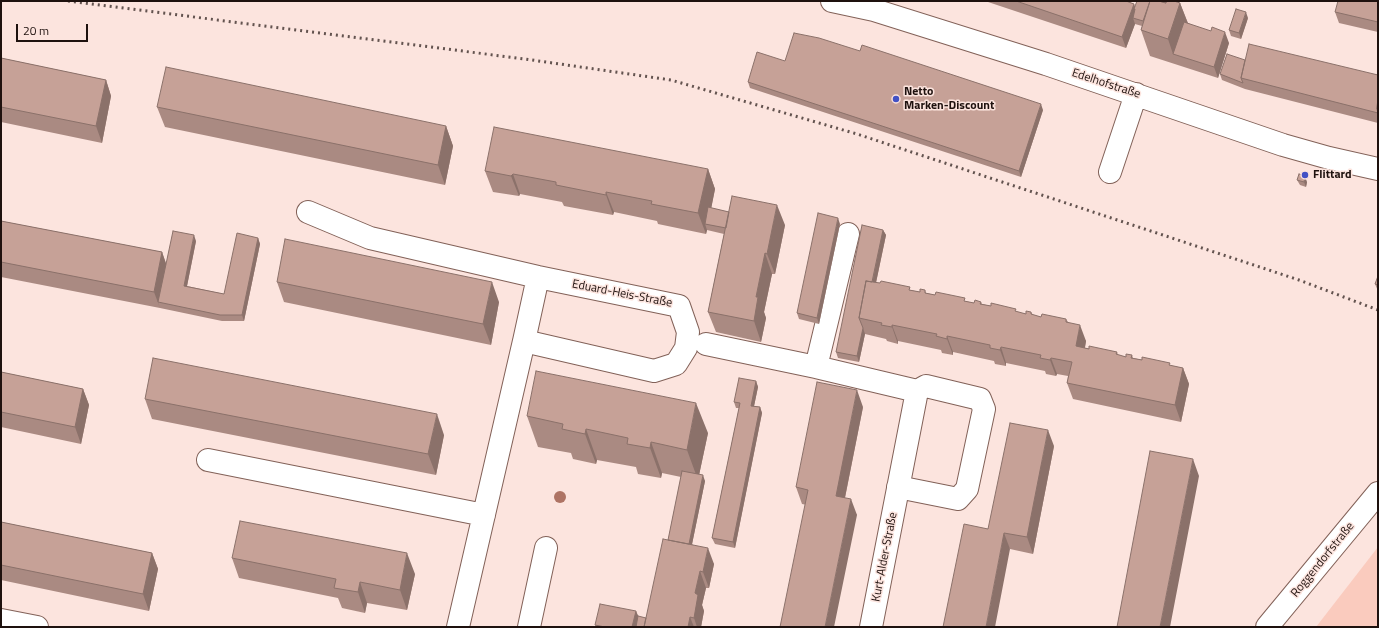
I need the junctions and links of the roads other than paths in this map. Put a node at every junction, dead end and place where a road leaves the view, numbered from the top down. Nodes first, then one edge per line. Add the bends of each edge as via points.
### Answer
1 (832, 1) edge
2 (1136, 94) junction
3 (1378, 169) edge
4 (1110, 172) dead end
5 (308, 212) dead end
6 (848, 234) dead end
7 (538, 278) junction
8 (524, 341) junction
9 (706, 344) dead end
10 (816, 367) junction
11 (917, 391) junction
12 (208, 460) dead end
13 (898, 487) junction
14 (1378, 492) edge
15 (484, 515) junction
16 (546, 548) dead end
17 (1, 620) edge
18 (37, 627) edge
19 (458, 627) edge
20 (529, 627) edge
21 (871, 627) edge
22 (1267, 627) edge

1 - 2 street, Edelhofstraße via 874,10
2 - 3 street, Edelhofstraße via 1283,145
2 - 4 street
5 - 7 street, Eduard-Heis-Straße via 370,238
6 - 10 street
7 - 8 street
7 - 8 street, Eduard-Heis-Straße via 679,306 688,332 686,348 676,364 654,371
8 - 15 street
9 - 10 street
10 - 11 street
11 - 13 street, Kurt-Alder-Straße
11 - 13 street via 926,386 980,399 984,408 967,489 958,499
12 - 15 street
13 - 21 street, Kurt-Alder-Straße
14 - 22 street, Roggendorfstraße
15 - 19 street
16 - 20 street
17 - 18 street

